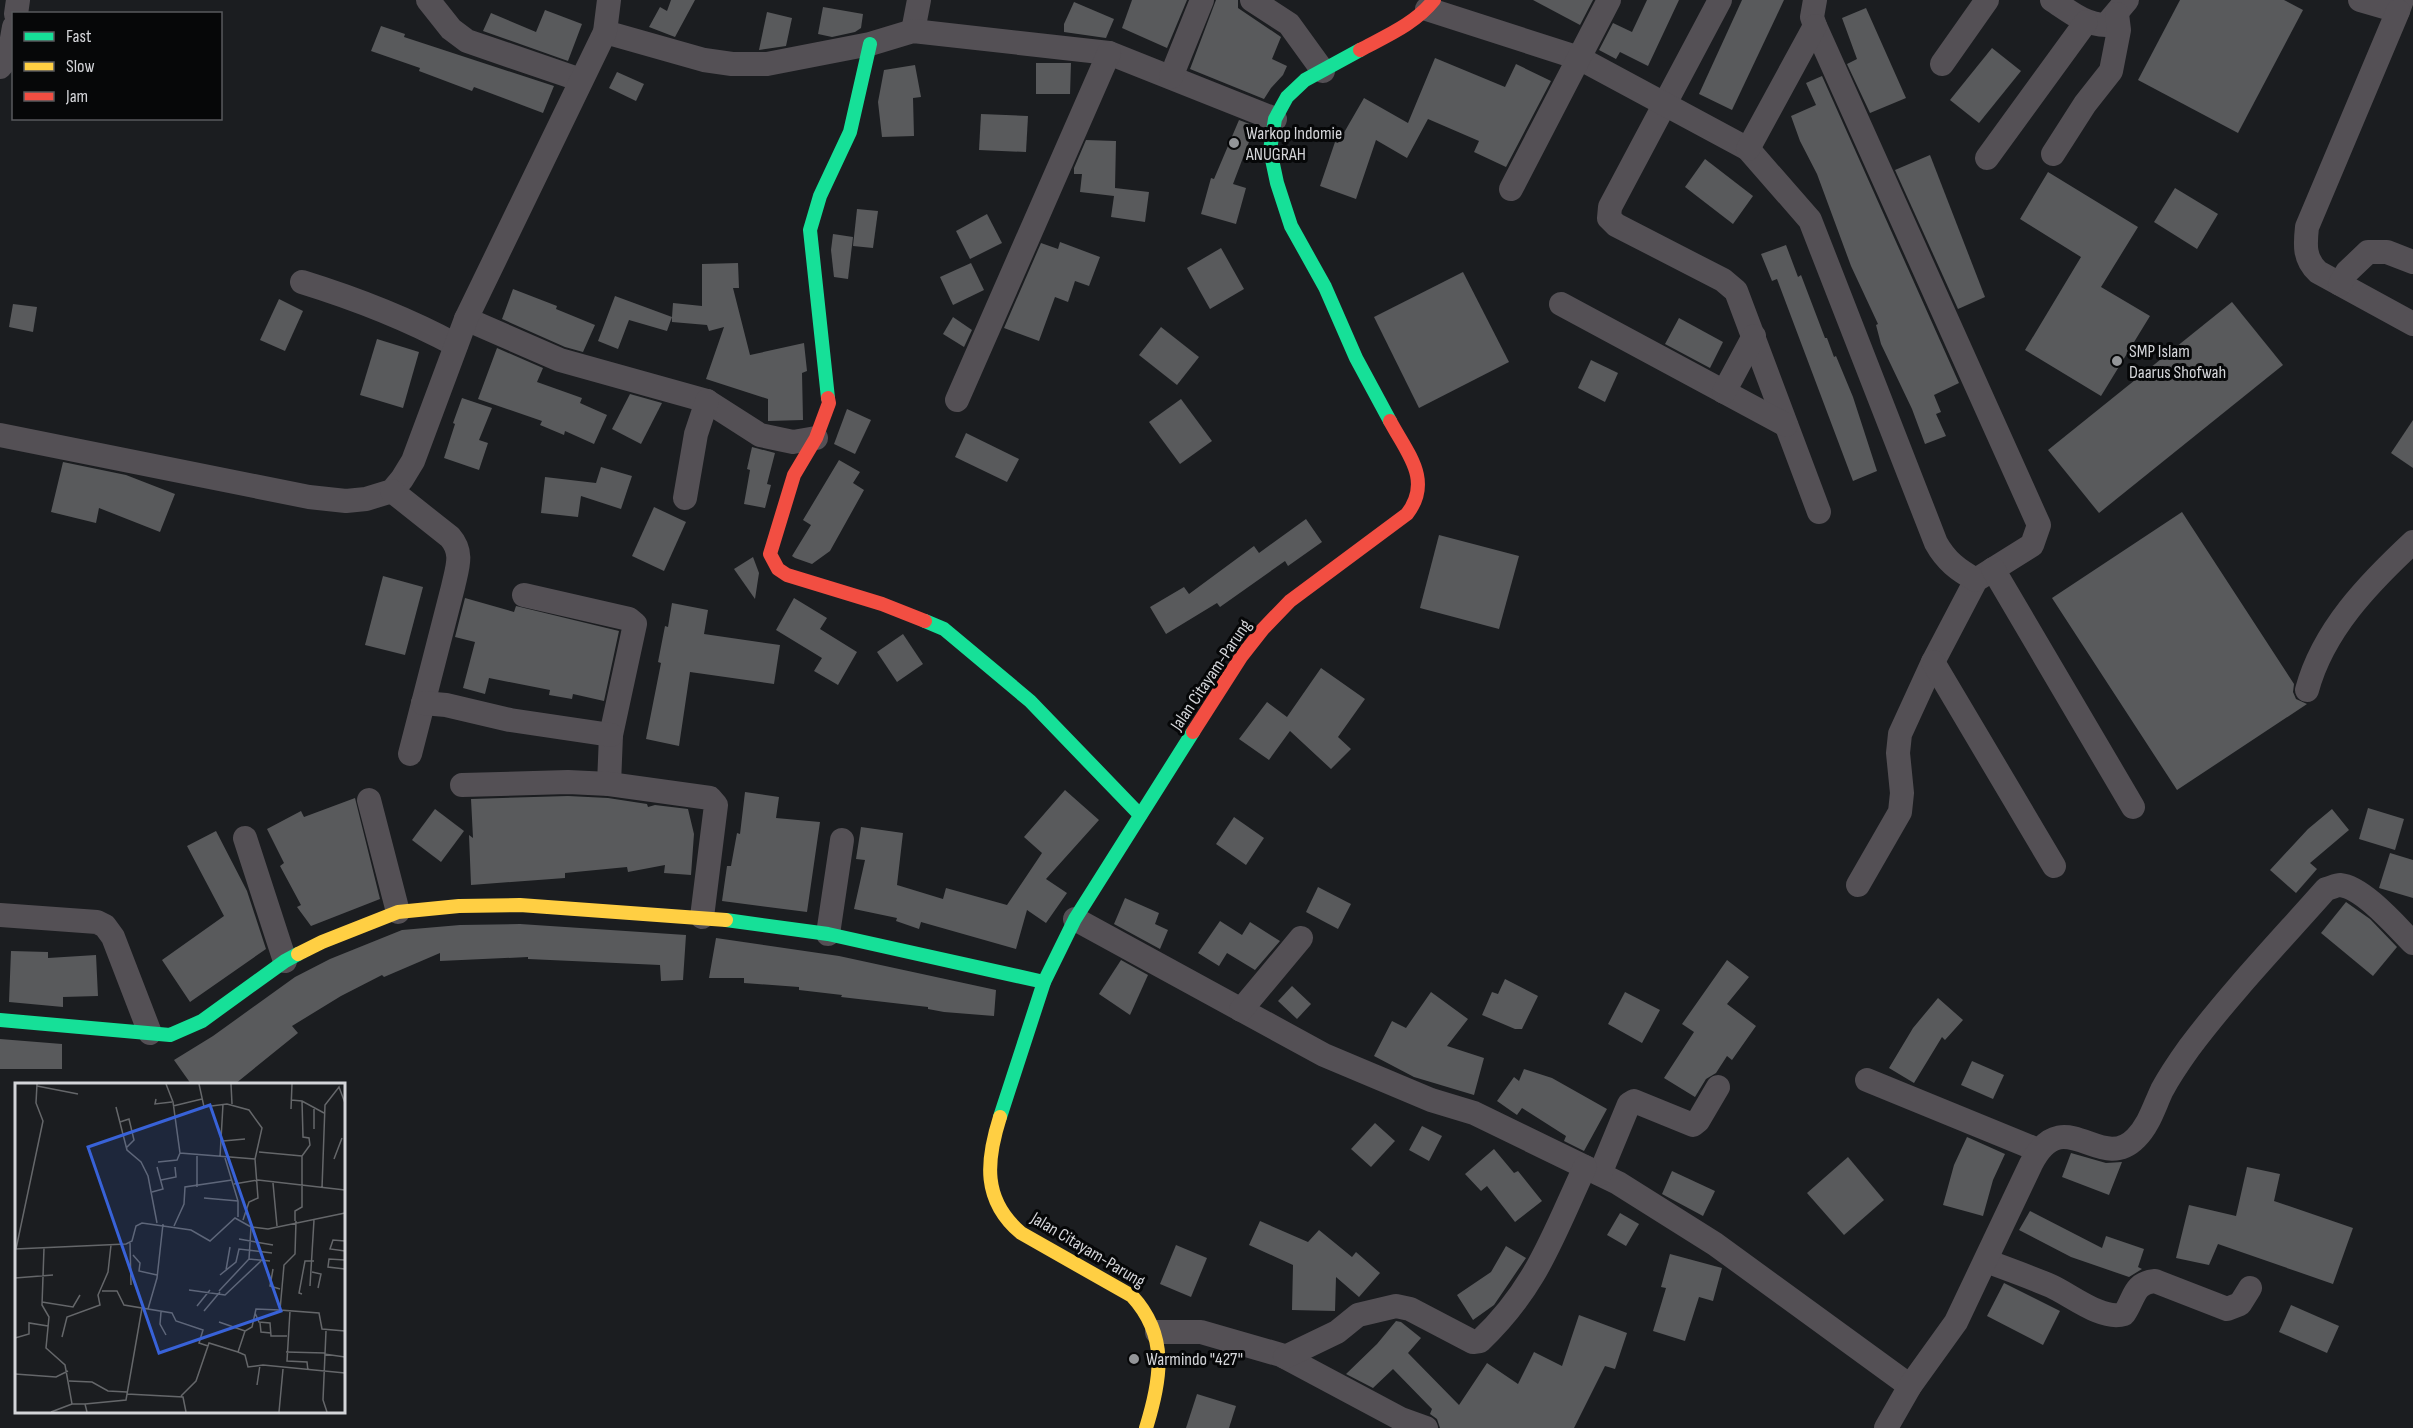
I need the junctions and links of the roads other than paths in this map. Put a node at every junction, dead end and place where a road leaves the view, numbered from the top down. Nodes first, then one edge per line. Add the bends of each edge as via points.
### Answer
1 (429, 0) edge
2 (609, 0) edge
3 (919, 0) edge
4 (1202, 0) edge
5 (1252, 0) edge
6 (1609, 0) edge
7 (1720, 0) edge
8 (1815, 0) edge
9 (1987, 0) edge
10 (2052, 0) edge
11 (2360, 0) edge
12 (1431, 4) edge
13 (2400, 5) edge
14 (2122, 7) edge
15 (2086, 22) junction
16 (1815, 26) junction
17 (913, 31) junction
18 (605, 32) junction
19 (12, 39) edge
20 (870, 44) junction
21 (1109, 53) junction
22 (1579, 58) junction
23 (1942, 64) dead end
24 (0, 67) edge
25 (1323, 70) junction
26 (1171, 77) junction
27 (581, 80) junction
28 (1666, 106) junction
29 (1275, 119) junction
30 (1748, 149) junction
31 (2053, 154) dead end
32 (1987, 158) dead end
33 (1511, 189) dead end
34 (2413, 262) edge
35 (302, 282) dead end
36 (2340, 284) junction
37 (1560, 304) dead end
38 (466, 319) junction
39 (2413, 324) edge
40 (1754, 336) junction
41 (456, 345) junction
42 (1724, 392) junction
43 (957, 400) dead end
44 (707, 401) junction
45 (1785, 425) junction
46 (0, 435) edge
47 (816, 438) junction
48 (392, 491) junction
49 (685, 498) dead end
50 (1819, 512) dead end
51 (2413, 542) edge
52 (1985, 574) junction
53 (524, 595) dead end
54 (1934, 662) junction
55 (2307, 690) dead end
56 (423, 703) junction
57 (611, 735) junction
58 (410, 754) dead end
59 (609, 784) junction
60 (462, 785) dead end
61 (369, 800) dead end
62 (2133, 807) dead end
63 (1140, 815) junction
64 (244, 838) dead end
65 (842, 840) dead end
66 (2054, 866) dead end
67 (1858, 885) dead end
68 (398, 912) junction
69 (0, 915) edge
70 (702, 917) junction
71 (1075, 919) junction
72 (828, 934) junction
73 (1301, 938) dead end
74 (2413, 943) edge
75 (285, 961) junction
76 (1044, 982) junction
77 (1241, 1010) junction
78 (0, 1020) edge
79 (150, 1033) junction
80 (1867, 1080) dead end
81 (1718, 1087) dead end
82 (2038, 1150) junction
83 (1593, 1170) junction
84 (1986, 1261) junction
85 (2250, 1288) dead end
86 (1157, 1332) junction
87 (1285, 1357) junction
88 (1910, 1386) junction
89 (1146, 1428) edge
90 (1426, 1428) edge
91 (1886, 1428) edge

1 - 27 street via 451,29 467,41
2 - 18 street
3 - 17 street
4 - 26 street
5 - 25 street via 1290,24
6 - 22 street
7 - 28 street
8 - 16 street
9 - 23 street
10 - 15 street
11 - 13 street
12 - 22 street
12 - 25 street, Jalan Citayam-Parung via 1402,28
13 - 36 street via 2307,227 2306,256 2311,266
14 - 15 street via 2106,25
14 - 31 street via 2111,71
15 - 32 street
16 - 30 street
16 - 52 street via 2039,525 2032,545
17 - 20 street
17 - 21 street
18 - 20 street via 732,64 767,64
18 - 27 street
19 - 24 street
20 - 47 street via 847,142 818,199 810,230 829,403
21 - 26 street
21 - 43 street
22 - 28 street
22 - 33 street
25 - 29 street, Jalan Citayam-Parung via 1287,97
26 - 29 street
27 - 38 street
28 - 30 street
28 - 40 street via 1610,207 1609,218 1731,285
29 - 63 street, Jalan Citayam-Parung via 1270,150 1276,183 1291,226 1419,476 1419,492 1407,514 1290,601 1263,629
30 - 52 street via 1810,220 1944,558 1956,569
34 - 36 street via 2386,252 2368,252
35 - 41 street via 416,323
36 - 39 street
37 - 42 street
38 - 41 street
38 - 44 street via 560,360
40 - 42 street
40 - 45 street
41 - 48 street via 413,461
42 - 45 street
44 - 47 street via 760,435 793,442
44 - 49 street via 696,434
45 - 50 street
46 - 48 street via 309,497 346,501
47 - 63 street via 794,475 772,543 770,554 778,569 944,629 1030,700
48 - 56 street via 458,546 459,561
51 - 55 street via 2361,594 2339,623
52 - 54 street
52 - 62 street
53 - 57 street via 629,619 635,624
54 - 66 street
54 - 67 street via 1900,734 1900,812
56 - 57 street
56 - 58 street
57 - 59 street
59 - 60 street via 535,781
59 - 70 street via 713,800 716,805
61 - 68 street
63 - 71 street, Jalan Citayam-Parung
64 - 75 street
65 - 72 street
68 - 70 street via 519,905
68 - 75 street
69 - 79 street via 97,922 105,926 113,937
70 - 72 street
71 - 76 street, Jalan Citayam-Parung
71 - 77 street
72 - 76 street
73 - 77 street
74 - 82 street via 2351,888 2338,885 2326,889 2191,1046 2135,1139 2116,1149 2063,1136 2049,1140
75 - 79 street via 202,1021 170,1035
76 - 86 street, Jalan Citayam-Parung via 994,1136 989,1176 993,1194 1008,1222 1021,1233 1132,1296 1144,1306
77 - 83 street via 1324,1055 1431,1100 1474,1113
78 - 79 street
80 - 82 street
81 - 83 street via 1693,1125 1640,1102 1629,1104
82 - 84 street
83 - 87 street via 1511,1310 1480,1341 1473,1342 1410,1309 1396,1306 1358,1315 1337,1332
83 - 88 street via 1715,1244
84 - 85 street via 2054,1287 2090,1308 2116,1315 2124,1314 2138,1287 2146,1282 2155,1281 2227,1309 2240,1304
84 - 88 street via 1956,1322
86 - 87 street via 1201,1332
86 - 89 street, Jalan Citayam-Parung via 1157,1386
87 - 90 street via 1401,1419
88 - 91 street

